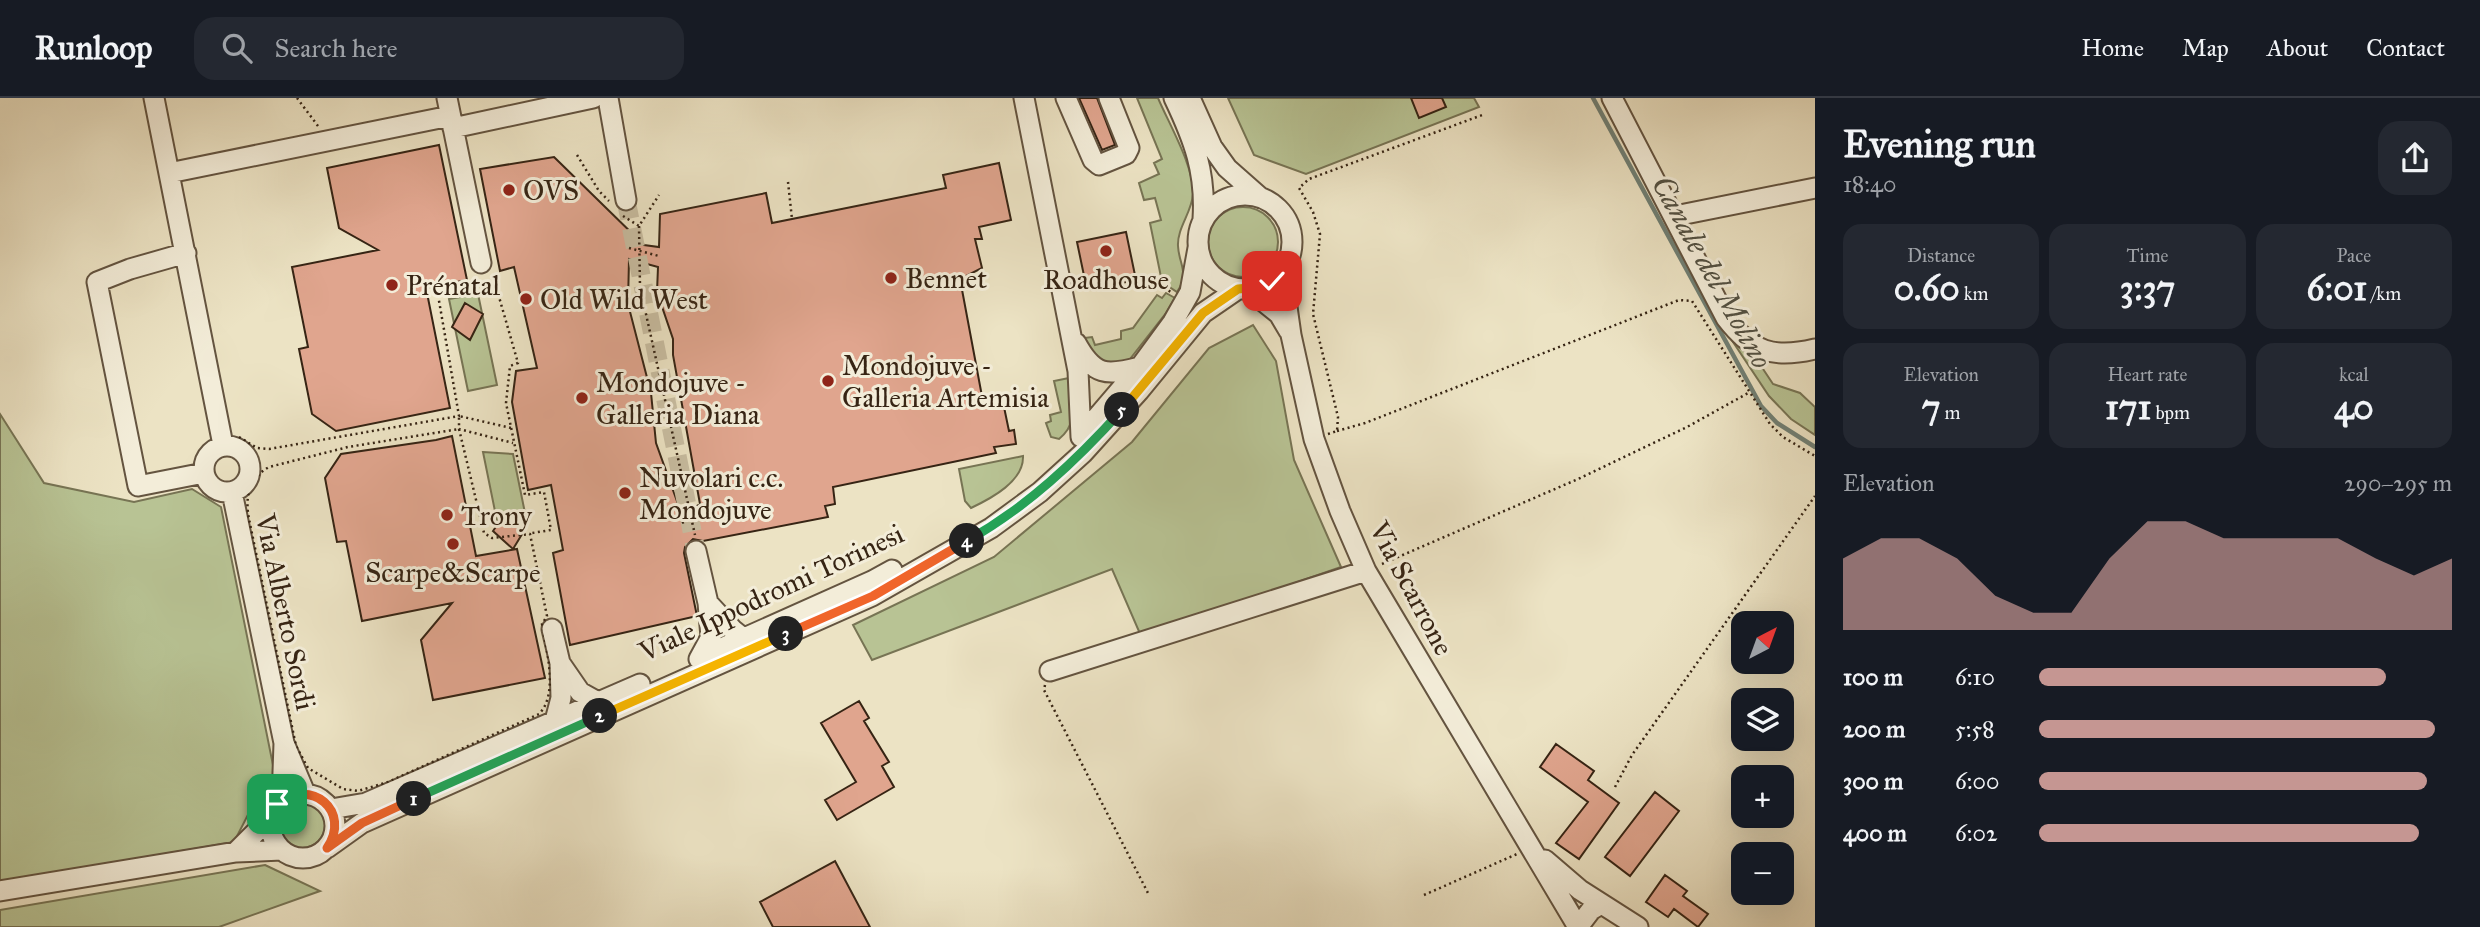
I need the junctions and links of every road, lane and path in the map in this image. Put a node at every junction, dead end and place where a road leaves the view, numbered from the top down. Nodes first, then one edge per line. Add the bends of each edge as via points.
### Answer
1 (154, 98) edge
2 (593, 98) edge
3 (608, 98) edge
4 (1024, 98) edge
5 (1066, 98) edge
6 (1110, 98) edge
7 (1174, 98) edge
8 (1190, 98) edge
9 (1612, 98) edge
10 (450, 114) edge
11 (1485, 114) dead end
12 (169, 173) junction
13 (789, 181) dead end
14 (1815, 188) edge
15 (1262, 198) junction
16 (626, 200) tunnel mouth
17 (1675, 216) junction
18 (792, 219) dead end
19 (1203, 219) junction
20 (639, 226) dead end
21 (629, 248) dead end
22 (1198, 248) junction
23 (640, 251) junction
24 (186, 253) junction
25 (659, 256) dead end
26 (1288, 260) junction
27 (476, 268) joint
28 (1154, 283) dead end
29 (474, 287) junction
30 (1243, 289) junction
31 (1178, 296) dead end
32 (1070, 331) junction
33 (1291, 335) junction
34 (1815, 349) edge
35 (1140, 367) junction
36 (1750, 392) junction
37 (459, 416) junction
38 (511, 428) junction
39 (459, 429) junction
40 (1338, 431) junction
41 (1081, 437) junction
42 (1314, 439) junction
43 (230, 440) junction
44 (514, 443) junction
45 (1815, 456) edge
46 (204, 473) junction
47 (232, 492) junction
48 (1815, 496) edge
49 (701, 513) dead end
50 (691, 518) junction
51 (682, 523) dead end
52 (530, 534) junction
53 (696, 546) joint
54 (1366, 571) junction
55 (708, 603) junction
56 (552, 629) dead end
57 (743, 638) junction
58 (699, 659) junction
59 (560, 663) junction
60 (1050, 671) joint
61 (598, 702) junction
62 (555, 720) junction
63 (284, 743) junction
64 (1615, 788) dead end
65 (305, 793) junction
66 (277, 809) junction
67 (331, 809) junction
68 (327, 848) junction
69 (1531, 848) junction
70 (282, 850) junction
71 (236, 852) junction
72 (0, 891) edge
73 (1149, 895) dead end
74 (1424, 895) dead end
75 (1601, 904) junction
76 (1578, 927) edge
77 (1638, 927) edge

1 - 12 street
2 - 10 street
3 - 16 street
4 - 32 street
5 - 6 street via 1099,165 1126,154 1129,148
7 - 19 street via 1201,166
8 - 15 street via 1227,168
9 - 17 street
10 - 12 street
10 - 27 street
11 - 40 path via 1309,179 1299,188 1320,234 1312,314
12 - 24 street
13 - 18 path
14 - 17 street
15 - 19 street via 1249,195 1223,200
15 - 26 street via 1275,206 1288,224 1292,246
17 - 34 street via 1726,318 1741,337 1782,355
19 - 22 street
20 - 23 path
21 - 23 path
22 - 30 street via 1211,275 1224,285
22 - 35 street, Viale Ippodromi Torinesi via 1186,300
23 - 25 path
23 - 50 path via 640,287
24 - 43 street
24 - 46 street via 97,282 138,486
26 - 30 street via 1272,281
26 - 33 street, Via Scarrone via 1286,300
27 - 29 path
28 - 31 path
29 - 37 path via 438,295
29 - 38 path via 495,283 518,363 510,366 506,403
30 - 33 street, Via Scarrone via 1279,314
30 - 68 street, Viale Ippodromi Torinesi via 1203,313 1083,453 991,528 873,596 362,823
32 - 35 street via 1093,367 1116,373
32 - 41 street via 1079,381
33 - 42 street, Via Scarrone
35 - 41 street, Viale Ippodromi Torinesi
36 - 40 path via 1692,301 1679,300
36 - 45 path via 1783,437
36 - 54 path via 1578,480
37 - 38 path
37 - 39 path
37 - 43 path via 269,449
38 - 44 path
39 - 44 path
39 - 52 path via 484,533 492,538
39 - 52 path via 348,446 269,467 248,492 247,509 296,747 308,768 343,789 365,789 543,710 551,679 542,624 547,616
40 - 42 path
41 - 57 street, Viale Ippodromi Torinesi via 1040,477 991,513 872,581
42 - 54 street, Via Scarrone
43 - 46 street via 205,458
43 - 47 street, Via Alberto Sordi via 251,468 246,483
44 - 52 path via 525,495 544,492 551,530
46 - 47 street, Via Alberto Sordi via 218,491
47 - 63 street, Via Alberto Sordi
48 - 64 path via 1632,755
49 - 50 path
50 - 51 path
50 - 53 path
53 - 55 street
54 - 60 street
54 - 69 street, Via Scarrone
55 - 57 street
55 - 58 street via 710,637
56 - 59 street
57 - 58 street, Viale Ippodromi Torinesi
58 - 61 street, Viale Ippodromi Torinesi
59 - 61 street via 580,692
59 - 62 street via 561,698
60 - 73 path via 1044,690
61 - 62 street, Viale Ippodromi Torinesi
62 - 67 street, Viale Ippodromi Torinesi via 366,803
63 - 65 street, Via Alberto Sordi
63 - 66 street, Via Alberto Sordi
65 - 66 street via 295,794
65 - 67 street
66 - 70 street via 271,834
66 - 71 street
67 - 68 street via 335,829
68 - 70 street via 300,858
69 - 74 path
69 - 75 street, Via Scarrone
69 - 76 street, Via Scarrone
70 - 71 street
71 - 72 street
75 - 76 street
75 - 77 street, Via Scarrone

